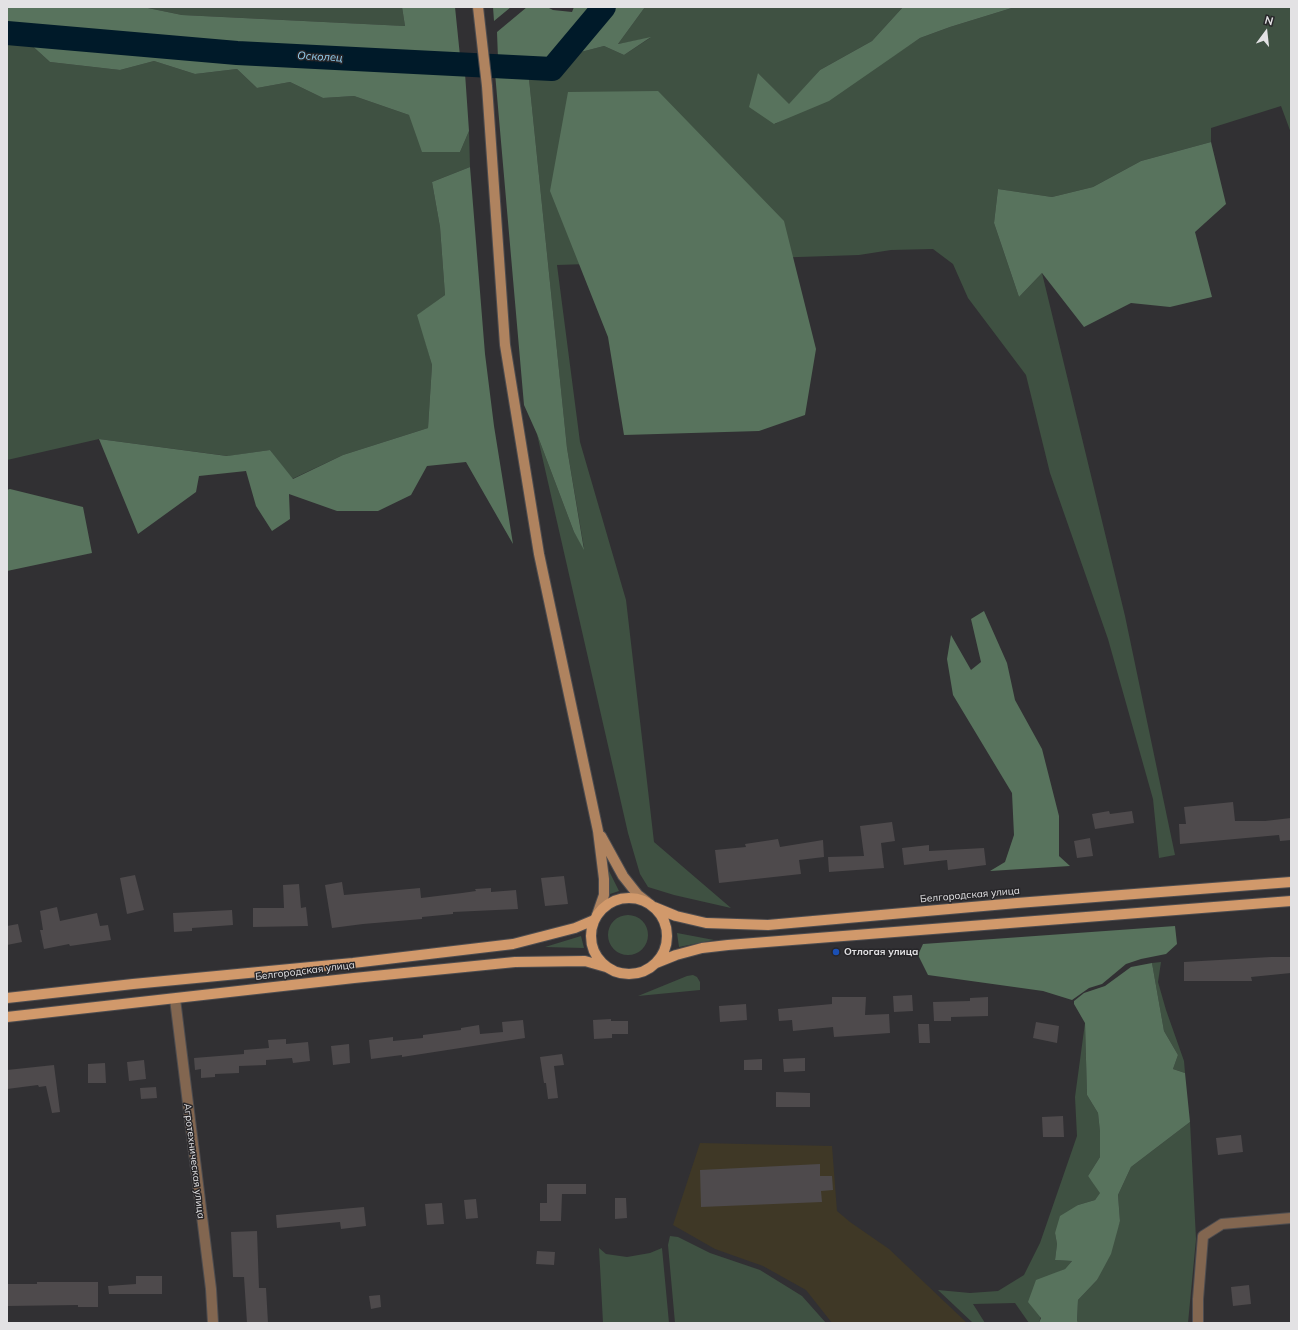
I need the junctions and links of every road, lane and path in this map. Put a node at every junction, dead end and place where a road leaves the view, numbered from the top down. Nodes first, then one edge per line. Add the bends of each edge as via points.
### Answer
1 (478, 7) edge
2 (598, 831) junction
3 (1291, 882) edge
4 (1291, 901) edge
5 (650, 905) junction
6 (596, 917) junction
7 (656, 963) junction
8 (606, 967) junction
9 (7, 998) edge
10 (175, 998) junction
11 (7, 1017) edge
12 (1291, 1218) edge
13 (213, 1323) edge
14 (1198, 1323) edge

1 - 2 main road via 505,345 539,554
2 - 5 main road via 623,876
2 - 6 main road via 604,895
3 - 5 main road, Белгородская улица via 768,925 706,923 676,916
4 - 7 main road via 728,945 702,948
5 - 6 main road via 639,899 623,899 613,902
5 - 7 main road via 660,915 666,932 666,942
6 - 8 main road via 591,938 593,949
6 - 9 main road, Белгородская улица via 575,928 513,944
7 - 8 main road via 645,971 632,974 619,973
8 - 10 main road, Белгородская улица via 585,961 515,962
10 - 11 main road, Белгородская улица
10 - 13 street, Агротехническая улица
12 - 14 street via 1222,1224 1203,1236

